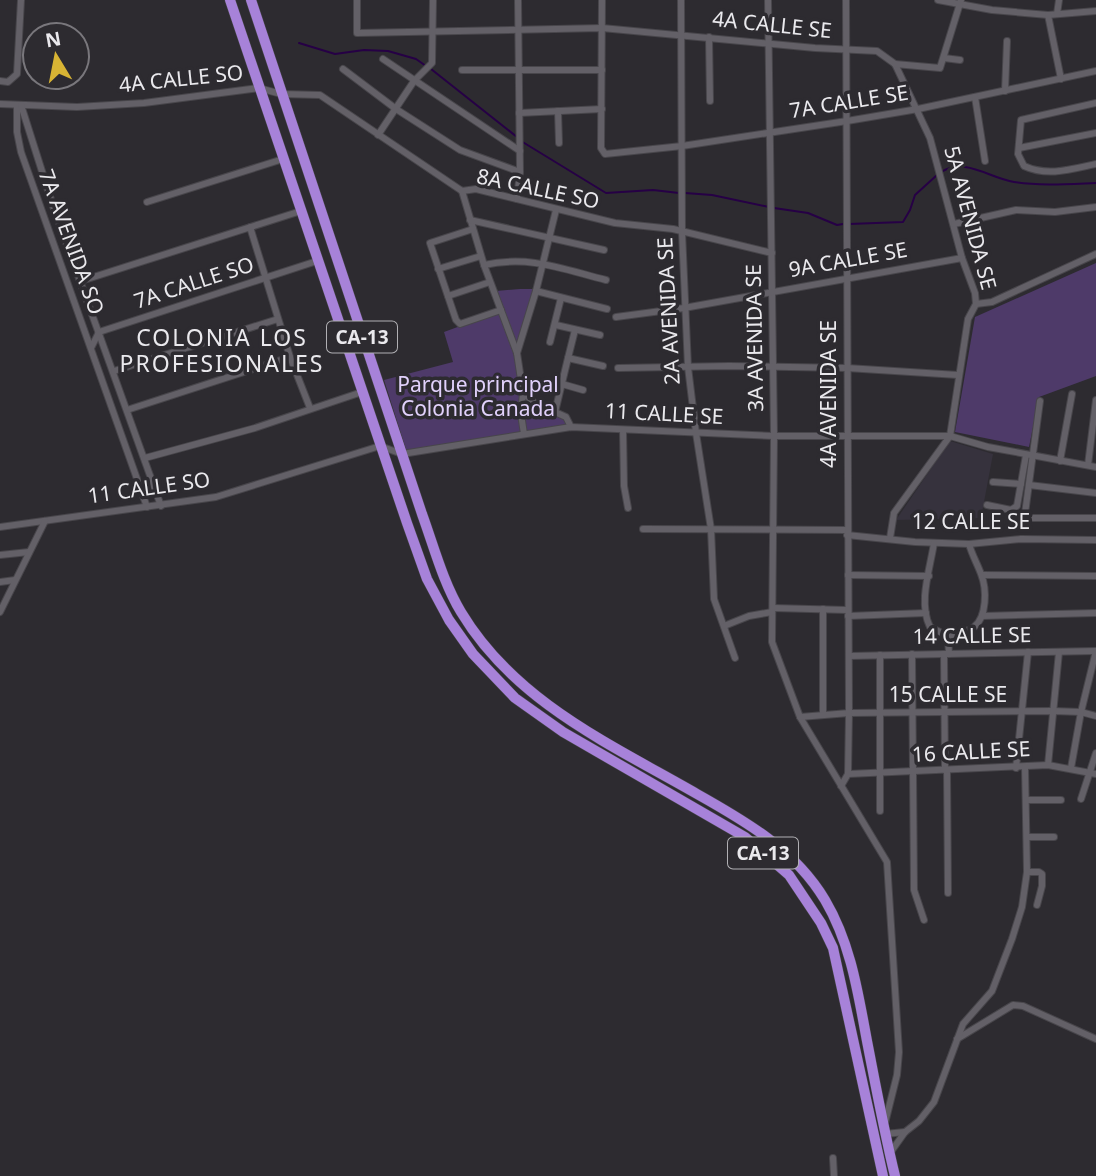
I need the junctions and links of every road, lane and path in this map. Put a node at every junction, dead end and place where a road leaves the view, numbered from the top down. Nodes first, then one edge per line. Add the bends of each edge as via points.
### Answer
1 (21, 0) edge
2 (230, 0) edge
3 (251, 0) edge
4 (357, 0) edge
5 (433, 0) edge
6 (518, 0) edge
7 (602, 0) edge
8 (681, 0) edge
9 (768, 0) edge
10 (846, 0) edge
11 (937, 0) edge
12 (993, 0) edge
13 (1059, 0) edge
14 (960, 2) edge
15 (992, 9) junction
16 (1096, 11) edge
17 (1057, 14) junction
18 (1048, 15) junction
19 (603, 28) junction
20 (519, 29) junction
21 (434, 31) junction
22 (680, 34) junction
23 (709, 37) junction
24 (1007, 41) dead end
25 (769, 43) junction
26 (846, 50) junction
27 (383, 59) dead end
28 (960, 60) dead end
29 (943, 61) junction
30 (894, 63) junction
31 (344, 69) dead end
32 (462, 70) dead end
33 (519, 70) junction
34 (602, 70) junction
35 (1096, 71) edge
36 (1061, 79) junction
37 (0, 81) edge
38 (414, 81) junction
39 (259, 89) junction
40 (1005, 91) junction
41 (281, 94) junction
42 (975, 97) junction
43 (709, 101) dead end
44 (1096, 103) edge
45 (0, 104) edge
46 (19, 105) junction
47 (396, 109) junction
48 (602, 109) junction
49 (918, 109) junction
50 (558, 111) junction
51 (519, 113) junction
52 (847, 121) junction
53 (770, 132) junction
54 (1096, 133) edge
55 (378, 135) junction
56 (559, 143) dead end
57 (682, 146) junction
58 (1019, 148) junction
59 (520, 150) junction
60 (283, 159) junction
61 (985, 160) dead end
62 (1096, 164) edge
63 (520, 172) junction
64 (462, 191) junction
65 (517, 199) junction
66 (147, 202) dead end
67 (54, 206) junction
68 (1096, 207) edge
69 (41, 210) junction
70 (556, 210) junction
71 (301, 211) junction
72 (470, 220) junction
73 (954, 224) junction
74 (250, 227) junction
75 (473, 229) junction
76 (682, 232) junction
77 (549, 237) junction
78 (604, 250) dead end
79 (772, 253) junction
80 (1096, 254) edge
81 (481, 256) junction
82 (962, 258) junction
83 (317, 261) junction
84 (542, 264) junction
85 (484, 265) junction
86 (438, 270) junction
87 (266, 278) junction
88 (846, 278) junction
89 (81, 281) junction
90 (606, 281) dead end
91 (490, 282) junction
92 (536, 291) junction
93 (772, 291) junction
94 (448, 296) junction
95 (561, 298) junction
96 (976, 304) junction
97 (684, 308) junction
98 (607, 309) dead end
99 (501, 310) junction
100 (616, 317) dead end
101 (278, 319) junction
102 (556, 325) junction
103 (575, 330) junction
104 (99, 332) junction
105 (600, 335) dead end
106 (551, 342) dead end
107 (90, 348) junction
108 (517, 354) junction
109 (290, 356) junction
110 (568, 358) junction
111 (603, 366) dead end
112 (688, 367) junction
113 (773, 367) junction
114 (618, 368) dead end
115 (847, 368) junction
116 (114, 372) junction
117 (958, 375) junction
118 (562, 383) junction
119 (583, 390) dead end
120 (362, 391) junction
121 (523, 393) junction
122 (1072, 394) dead end
123 (1096, 400) edge
124 (1040, 401) dead end
125 (310, 408) junction
126 (127, 410) junction
127 (555, 412) junction
128 (571, 427) junction
129 (623, 430) junction
130 (696, 433) junction
131 (524, 434) junction
132 (847, 434) junction
133 (774, 436) junction
134 (950, 436) junction
135 (380, 446) junction
136 (402, 454) junction
137 (1029, 455) junction
138 (145, 458) junction
139 (1060, 461) junction
140 (1088, 465) junction
141 (1096, 467) edge
142 (993, 482) dead end
143 (1025, 484) junction
144 (1096, 494) edge
145 (987, 505) dead end
146 (161, 506) junction
147 (146, 507) junction
148 (628, 508) dead end
149 (1033, 518) dead end
150 (1096, 519) edge
151 (45, 521) junction
152 (1024, 521) dead end
153 (0, 527) edge
154 (643, 529) dead end
155 (711, 529) junction
156 (774, 530) junction
157 (847, 532) junction
158 (890, 538) junction
159 (1096, 540) edge
160 (934, 543) junction
161 (969, 544) junction
162 (29, 552) junction
163 (0, 555) edge
164 (848, 575) junction
165 (982, 575) junction
166 (929, 576) junction
167 (1096, 576) edge
168 (15, 580) junction
169 (0, 582) edge
170 (1, 609) edge
171 (823, 609) junction
172 (772, 610) junction
173 (847, 613) junction
174 (1096, 613) edge
175 (926, 614) junction
176 (982, 616) junction
177 (724, 625) junction
178 (948, 636) junction
179 (1096, 651) edge
180 (1028, 652) junction
181 (1059, 652) junction
182 (912, 654) junction
183 (946, 654) junction
184 (880, 655) junction
185 (849, 656) junction
186 (735, 658) dead end
187 (1053, 711) junction
188 (1022, 712) junction
189 (1081, 712) junction
190 (849, 713) junction
191 (881, 713) junction
192 (912, 713) junction
193 (944, 713) junction
194 (823, 715) junction
195 (1096, 716) edge
196 (800, 717) junction
197 (1096, 752) edge
198 (1048, 765) junction
199 (1025, 767) junction
200 (1016, 768) junction
201 (1071, 768) junction
202 (946, 770) junction
203 (915, 772) junction
204 (1093, 772) edge
205 (879, 773) junction
206 (848, 774) junction
207 (841, 786) junction
208 (1081, 799) dead end
209 (1026, 800) junction
210 (1061, 800) dead end
211 (880, 810) dead end
212 (1027, 836) junction
213 (1054, 837) dead end
214 (1027, 872) junction
215 (948, 893) dead end
216 (1037, 905) dead end
217 (924, 920) dead end
218 (1096, 1039) edge
219 (955, 1040) junction
220 (884, 1131) junction
221 (905, 1132) junction
222 (890, 1154) junction
223 (833, 1158) dead end
224 (835, 1176) edge
225 (883, 1176) edge
226 (895, 1176) edge

1 - 37 street via 17,74 8,82
2 - 39 highway, CA-13
3 - 41 highway, CA-13
4 - 21 street via 357,33
5 - 21 street
6 - 20 street
7 - 19 street
8 - 22 street, 2A AVENIDA SE
9 - 25 street, 3A AVENIDA SE
10 - 26 street, 4A AVENIDA SE
11 - 14 street
12 - 15 street
13 - 17 street
14 - 15 street
14 - 29 street
15 - 18 street
16 - 17 street
17 - 18 street
18 - 36 street
19 - 20 street
19 - 22 street, 4A CALLE SE
19 - 34 street
20 - 21 street
20 - 33 street
21 - 38 street via 433,61
22 - 23 street, 4A CALLE SE
22 - 57 street, 2A AVENIDA SE
23 - 25 street, 4A CALLE SE
23 - 43 street
24 - 40 street
25 - 26 street, 4A CALLE SE
25 - 53 street, 3A AVENIDA SE
26 - 30 street, 4A CALLE SE via 877,51
26 - 52 street, 4A AVENIDA SE
27 - 38 street
28 - 29 street, 4A CALLE SE
29 - 30 street, 4A CALLE SE via 935,69
30 - 49 street, 5A AVENIDA SE
31 - 47 street
32 - 33 street
33 - 34 street
33 - 51 street
34 - 48 street
35 - 36 street, 7A CALLE SE
36 - 40 street, 7A CALLE SE
38 - 47 street
38 - 59 street
39 - 41 street, 4A CALLE SO
39 - 46 street, 4A CALLE SO via 144,103
39 - 60 highway, CA-13
40 - 42 street, 7A CALLE SE
41 - 55 street, 8A CALLE SO via 320,95
41 - 136 highway, CA-13
42 - 49 street, 7A CALLE SE
42 - 61 street
44 - 58 street via 1024,118 1019,125
45 - 46 street, 4A CALLE SO
46 - 67 street, 7A AVENIDA SO
46 - 69 street, 7A AVENIDA SO via 18,142
47 - 55 street
47 - 63 street via 460,150
48 - 50 street
48 - 57 street, 7A CALLE SE via 601,148 605,154
49 - 52 street, 7A CALLE SE
49 - 73 street, 5A AVENIDA SE
50 - 51 street
50 - 56 street
51 - 59 street
52 - 53 street, 7A CALLE SE
52 - 88 street, 4A AVENIDA SE
53 - 57 street, 7A CALLE SE
53 - 79 street, 3A AVENIDA SE
54 - 58 street
55 - 64 street, 8A CALLE SO
57 - 76 street, 2A AVENIDA SE
58 - 62 street via 1020,161 1032,169 1054,172
59 - 63 street
60 - 66 street
60 - 71 highway, CA-13
63 - 65 street
64 - 65 street, 8A CALLE SO via 476,189
64 - 72 street
65 - 70 street, 8A CALLE SO
67 - 69 street
67 - 89 street, 7A AVENIDA SO
68 - 73 street via 1016,210
69 - 107 street, 7A AVENIDA SO
70 - 76 street, 8A CALLE SO
70 - 77 street
71 - 74 street
71 - 83 highway, CA-13
72 - 75 street
72 - 77 street
73 - 82 street, 5A AVENIDA SE
74 - 87 street
74 - 89 street
75 - 81 street
75 - 86 street via 430,243
76 - 79 street, 8A CALLE SO
76 - 97 street, 2A AVENIDA SE
77 - 78 street
77 - 84 street
79 - 93 street, 3A AVENIDA SE
80 - 96 street via 992,302
81 - 85 street
81 - 86 street
82 - 88 street, 9A CALLE SE
82 - 96 street, 5A AVENIDA SE
83 - 87 street, 7A CALLE SO
83 - 120 highway, CA-13
84 - 85 street via 506,260
84 - 90 street
84 - 92 street
85 - 91 street
86 - 94 street
87 - 101 street
87 - 104 street, 7A CALLE SO
88 - 93 street, 9A CALLE SE
88 - 115 street, 4A AVENIDA SE
89 - 104 street, 7A AVENIDA SO
91 - 94 street
91 - 99 street
92 - 95 street
92 - 108 street
93 - 97 street, 9A CALLE SE
93 - 113 street, 3A AVENIDA SE
94 - 99 street via 460,324
95 - 98 street
95 - 102 street
96 - 117 street, 5A AVENIDA SE via 968,319
97 - 100 street, 9A CALLE SE
97 - 112 street, 2A AVENIDA SE
99 - 108 street
101 - 109 street
101 - 116 street
102 - 103 street
102 - 106 street
103 - 105 street
103 - 110 street
104 - 107 street
104 - 116 street, 7A AVENIDA SO
107 - 147 street, 7A AVENIDA SO
108 - 121 street
109 - 125 street
109 - 126 street
110 - 111 street
110 - 118 street
112 - 113 street
112 - 114 street
112 - 130 street, 2A AVENIDA SE
113 - 115 street
113 - 133 street, 3A AVENIDA SE
115 - 117 street
115 - 132 street, 4A AVENIDA SE
116 - 126 street, 7A AVENIDA SO
117 - 134 street, 5A AVENIDA SE
118 - 119 street
118 - 127 street
120 - 125 street
120 - 135 highway, CA-13
121 - 127 street
121 - 131 street
122 - 139 street
123 - 140 street
124 - 137 street
125 - 138 street
126 - 138 street, 7A AVENIDA SO
127 - 128 street via 566,417
128 - 129 street, 11 CALLE SE
128 - 131 street, 11 CALLE SE
129 - 130 street, 11 CALLE SE
129 - 148 street
130 - 133 street, 11 CALLE SE
130 - 155 street, 2A AVENIDA SE
131 - 136 street, 11 CALLE SE
132 - 133 street, 11 CALLE SE
132 - 134 street, 11 CALLE SE
132 - 157 street, 4A AVENIDA SE
133 - 156 street, 3A AVENIDA SE
134 - 137 street, 11 CALLE SE
134 - 158 street, 5A AVENIDA SE via 894,513
135 - 136 street, 11 CALLE SE
135 - 146 street, 11 CALLE SO via 216,497
135 - 225 highway, CA-13 via 438,600 473,654 495,678 563,732 745,837 789,875 809,903 833,948
136 - 220 highway, CA-13 via 461,612 513,677 596,737 753,825 797,864 824,898 847,946
137 - 139 street, 11 CALLE SE
137 - 143 street
138 - 146 street, 7A AVENIDA SO
139 - 140 street, 11 CALLE SE
140 - 141 street, 11 CALLE SE
142 - 143 street
143 - 144 street
143 - 145 street via 1014,509
143 - 152 street
146 - 147 street, 11 CALLE SO
147 - 151 street, 11 CALLE SO
149 - 150 street
151 - 153 street, 11 CALLE SO
151 - 162 street
154 - 155 street, 12 CALLE SE
155 - 156 street, 12 CALLE SE
155 - 177 street, 2A AVENIDA SE via 714,599
156 - 157 street, 12 CALLE SE
156 - 172 street, 3A AVENIDA SE
157 - 158 street, 12 CALLE SE
157 - 164 street, 4A AVENIDA SE
158 - 160 street, 12 CALLE SE
159 - 161 street, 12 CALLE SE
160 - 161 street, 12 CALLE SE
160 - 166 street
161 - 165 street
162 - 163 street
162 - 168 street
164 - 166 street
164 - 173 street, 4A AVENIDA SE
165 - 167 street
165 - 176 street
166 - 175 street
168 - 169 street
168 - 170 street
171 - 172 street
171 - 173 street
171 - 194 street
172 - 177 street
172 - 196 street, 3A AVENIDA SE via 772,642
173 - 175 street
173 - 185 street, 4A AVENIDA SE
174 - 176 street
175 - 178 street via 930,627
176 - 178 street via 974,627
177 - 186 street, 2A AVENIDA SE
178 - 183 street
179 - 181 street, 14 CALLE SE
179 - 189 street
180 - 181 street, 14 CALLE SE
180 - 183 street, 14 CALLE SE
180 - 188 street
181 - 187 street
182 - 183 street, 14 CALLE SE
182 - 184 street, 14 CALLE SE
182 - 192 street
183 - 193 street
184 - 185 street, 14 CALLE SE
184 - 191 street
185 - 190 street, 4A AVENIDA SE
187 - 188 street, 15 CALLE SE
187 - 189 street, 15 CALLE SE
187 - 198 street
188 - 193 street, 15 CALLE SE
188 - 200 street
189 - 195 street, 15 CALLE SE
189 - 201 street
190 - 191 street, 15 CALLE SE
190 - 194 street, 15 CALLE SE
190 - 206 street, 4A AVENIDA SE
191 - 192 street, 15 CALLE SE
191 - 205 street
192 - 193 street, 15 CALLE SE
192 - 203 street
193 - 202 street
194 - 196 street, 15 CALLE SE
196 - 207 street
197 - 204 street
198 - 199 street, 16 CALLE SE
198 - 201 street, 16 CALLE SE
199 - 200 street, 16 CALLE SE
199 - 209 street
200 - 202 street, 16 CALLE SE
201 - 204 street, 16 CALLE SE
202 - 203 street, 16 CALLE SE
202 - 215 street
203 - 205 street, 16 CALLE SE
203 - 217 street via 914,890
204 - 208 street
205 - 206 street, 16 CALLE SE
205 - 211 street
206 - 207 street, 4A AVENIDA SE
207 - 220 street via 887,862 899,1052
209 - 210 street
209 - 212 street
212 - 213 street
212 - 214 street
214 - 216 street via 1042,874
214 - 219 street via 1023,907 992,990
218 - 219 street via 1013,1005
219 - 221 street via 934,1102
220 - 221 street
220 - 222 highway, CA-13
221 - 222 street
222 - 226 highway, CA-13
223 - 224 street

